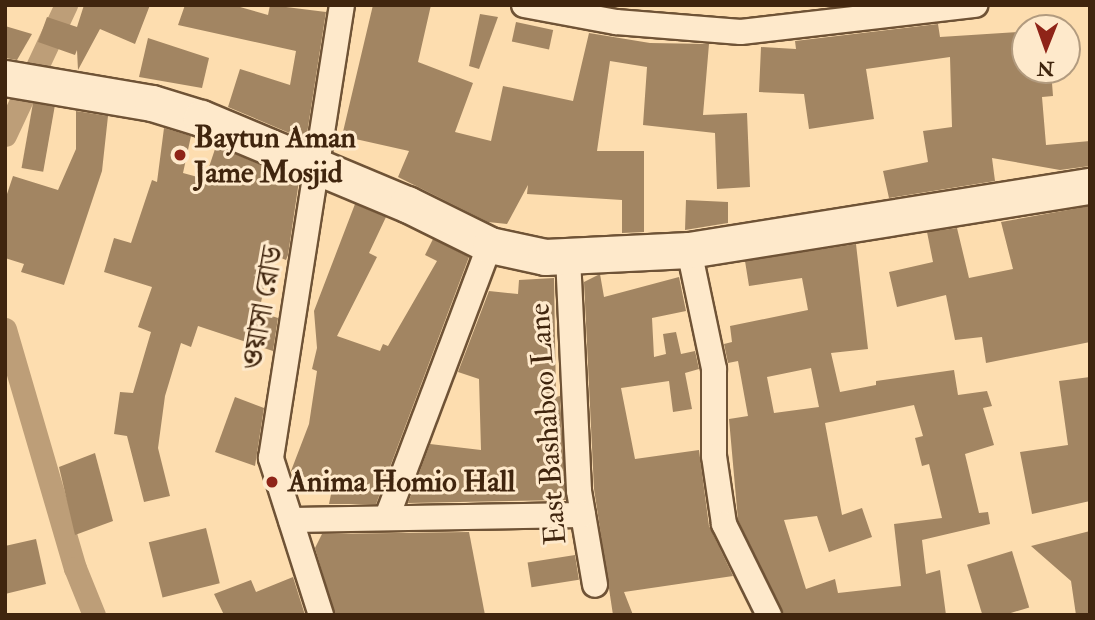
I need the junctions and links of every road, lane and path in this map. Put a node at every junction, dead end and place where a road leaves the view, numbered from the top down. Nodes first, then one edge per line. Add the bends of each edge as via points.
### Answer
1 (342, 5) edge
2 (522, 6) edge
3 (964, 6) edge
4 (10, 78) edge
5 (316, 167) junction
6 (1090, 186) edge
7 (490, 245) junction
8 (689, 250) junction
9 (568, 257) junction
10 (583, 515) junction
11 (387, 517) junction
12 (291, 520) junction
13 (595, 585) dead end
14 (321, 615) edge
15 (769, 615) edge

1 - 5 street, ওয়াসা রোড
2 - 3 street via 616,22 741,32
4 - 5 street via 152,103 201,118
5 - 7 street
5 - 12 street, ওয়াসা রোড via 271,458
6 - 8 street
7 - 9 street
7 - 11 street
8 - 9 street
8 - 15 street via 714,369 714,452 724,524
9 - 10 street, East Bashaboo Lane
10 - 11 street
10 - 13 street, East Bashaboo Lane
11 - 12 street
12 - 14 street, ওয়াসা রোড

